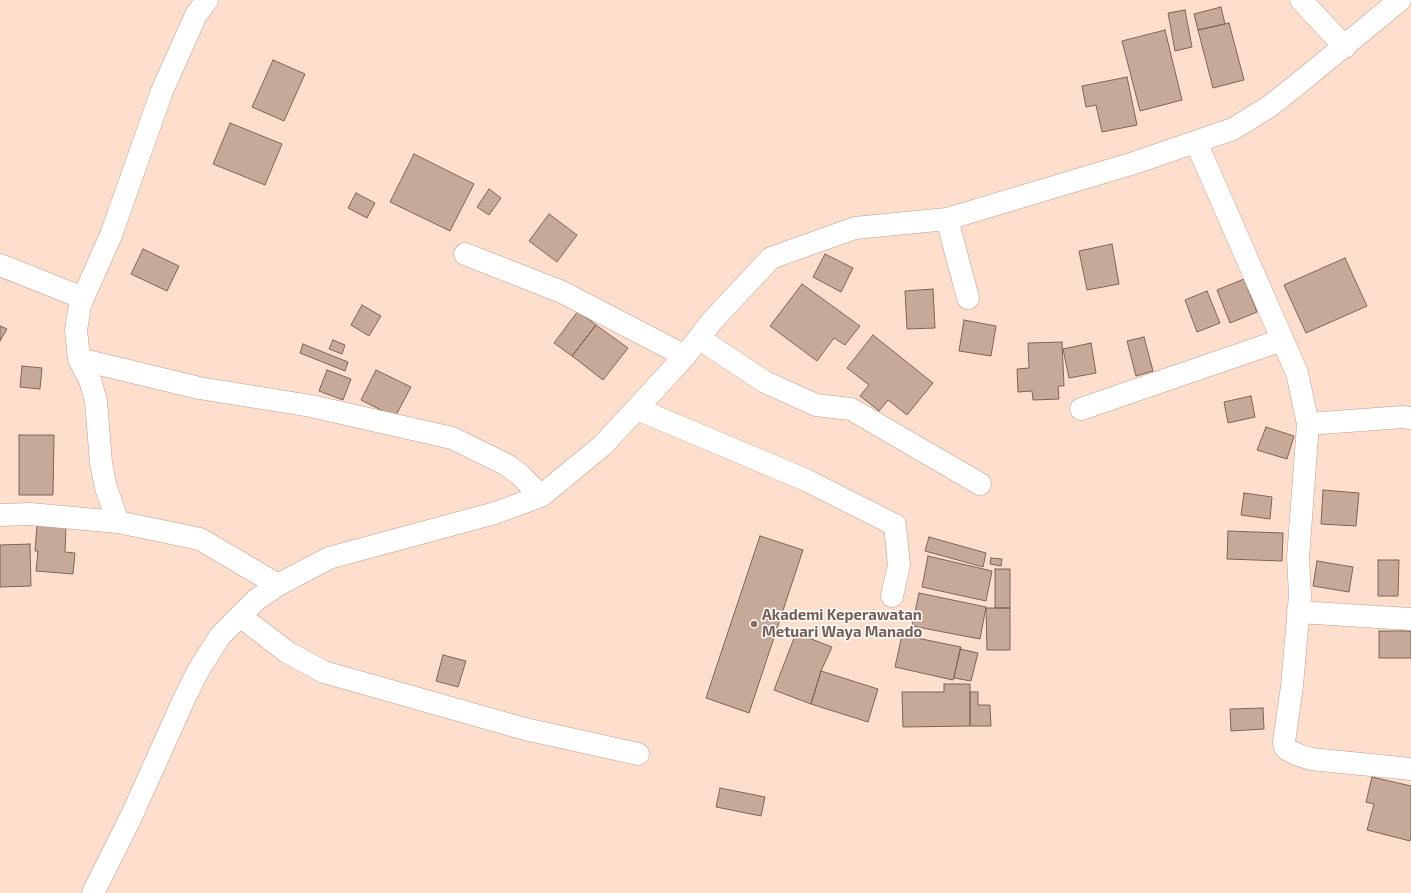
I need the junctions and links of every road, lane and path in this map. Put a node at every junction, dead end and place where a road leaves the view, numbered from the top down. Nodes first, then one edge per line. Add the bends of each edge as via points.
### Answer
1 (207, 0) edge
2 (1301, 0) edge
3 (1400, 0) edge
4 (1345, 47) junction
5 (1196, 142) junction
6 (947, 219) junction
7 (465, 254) dead end
8 (0, 265) edge
9 (83, 298) junction
10 (968, 298) dead end
11 (700, 339) junction
12 (1282, 340) junction
13 (685, 356) junction
14 (79, 359) junction
15 (637, 409) junction
16 (1082, 409) dead end
17 (1411, 418) edge
18 (1308, 424) junction
19 (980, 484) dead end
20 (542, 496) junction
21 (0, 515) edge
22 (118, 522) junction
23 (278, 585) junction
24 (892, 596) dead end
25 (1298, 612) junction
26 (240, 616) junction
27 (1411, 619) edge
28 (638, 754) dead end
29 (1411, 769) edge
30 (93, 893) edge

1 - 9 street via 196,15 162,91 111,235
2 - 4 street
3 - 4 street
4 - 5 street via 1270,106 1233,130
5 - 6 street
5 - 12 street
6 - 10 street
6 - 11 street via 855,228 771,258 712,321
7 - 13 street via 562,292
8 - 9 street
9 - 14 street via 76,330
11 - 13 street
11 - 19 street via 765,382 816,405 851,409
12 - 16 street
12 - 18 street via 1297,372
13 - 15 street
14 - 20 street via 199,388 311,406 452,438 507,465
14 - 22 street via 90,380 96,401 101,463 106,488
15 - 20 street via 603,445
15 - 24 street via 806,480 896,525 899,566
17 - 18 street
18 - 25 street via 1299,531
20 - 23 street via 495,513 329,558
21 - 22 street via 30,514
22 - 23 street via 200,539
23 - 26 street via 256,600
25 - 27 street
25 - 29 street via 1285,747 1311,759
26 - 28 street via 287,652 324,672 524,729
26 - 30 street via 220,636 198,671

